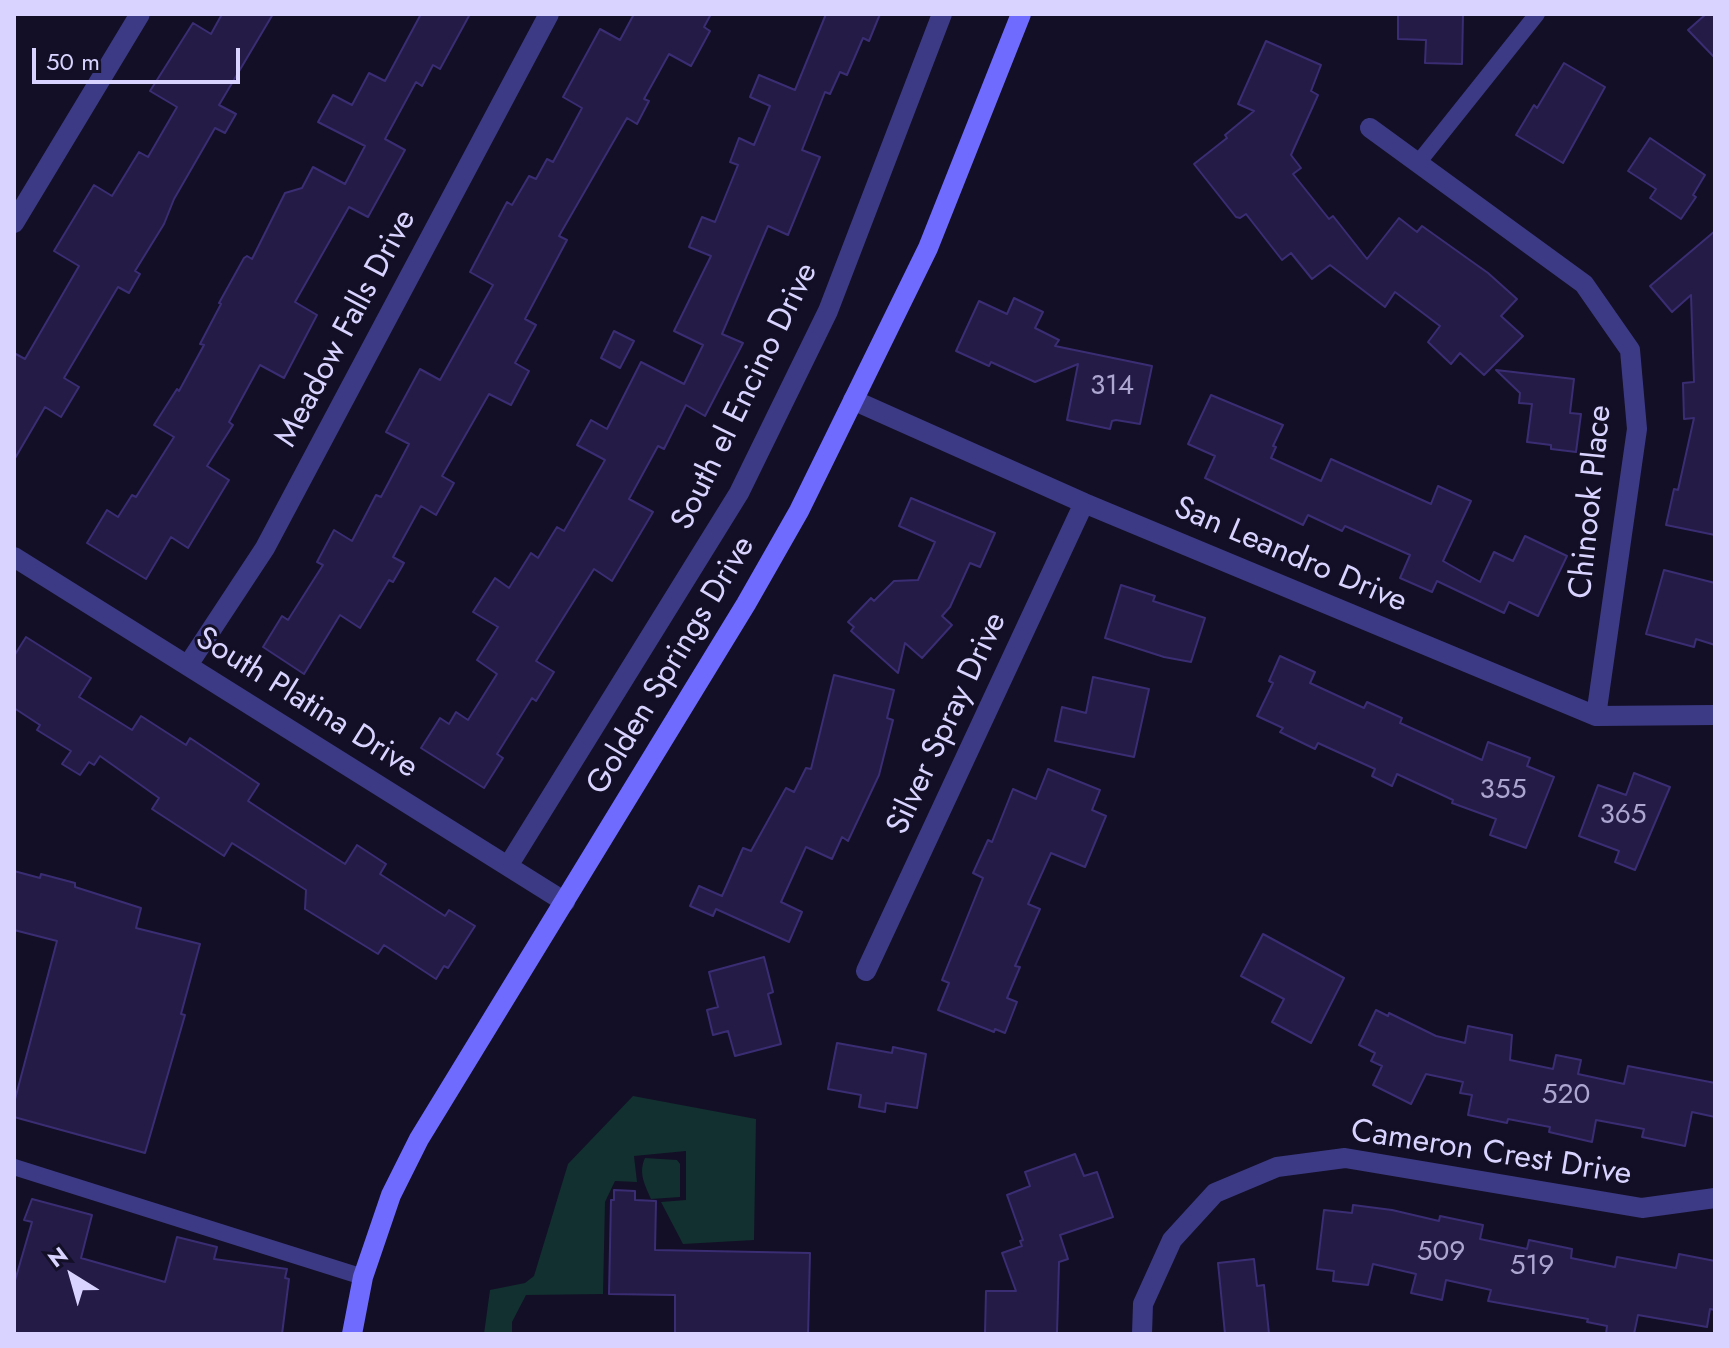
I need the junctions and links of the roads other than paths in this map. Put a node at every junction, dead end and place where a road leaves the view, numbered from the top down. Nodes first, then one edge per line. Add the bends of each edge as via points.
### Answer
1 (140, 14) edge
2 (549, 14) edge
3 (942, 14) edge
4 (1021, 14) edge
5 (1537, 14) edge
6 (1370, 128) dead end
7 (1418, 163) junction
8 (14, 223) edge
9 (853, 400) junction
10 (1084, 503) junction
11 (14, 557) edge
12 (188, 665) junction
13 (1715, 715) edge
14 (1596, 716) junction
15 (508, 866) junction
16 (565, 902) junction
17 (866, 971) dead end
18 (14, 1167) edge
19 (1715, 1198) edge
20 (363, 1277) junction
21 (352, 1334) edge
22 (1142, 1334) edge

1 - 8 street
2 - 12 street, Meadow Falls Drive via 265,548
3 - 15 street, South el Encino Drive via 828,311 739,493
4 - 9 main road, Golden Springs Drive via 928,248
5 - 7 lane
6 - 7 street, Chinook Place
7 - 14 street, Chinook Place via 1584,284 1630,350 1637,429
9 - 10 street, San Leandro Drive
9 - 16 main road, Golden Springs Drive via 754,591
10 - 14 street, San Leandro Drive
10 - 17 street, Silver Spray Drive
11 - 12 street, South Platina Drive
12 - 15 street, South Platina Drive
13 - 14 street, San Leandro Drive
15 - 16 street, South Platina Drive
16 - 20 main road, Golden Springs Drive via 419,1139 391,1195
18 - 20 lane
19 - 22 street, Cameron Crest Drive via 1642,1208 1345,1158 1277,1167 1215,1193 1172,1240 1143,1304
20 - 21 main road, Golden Springs Drive

